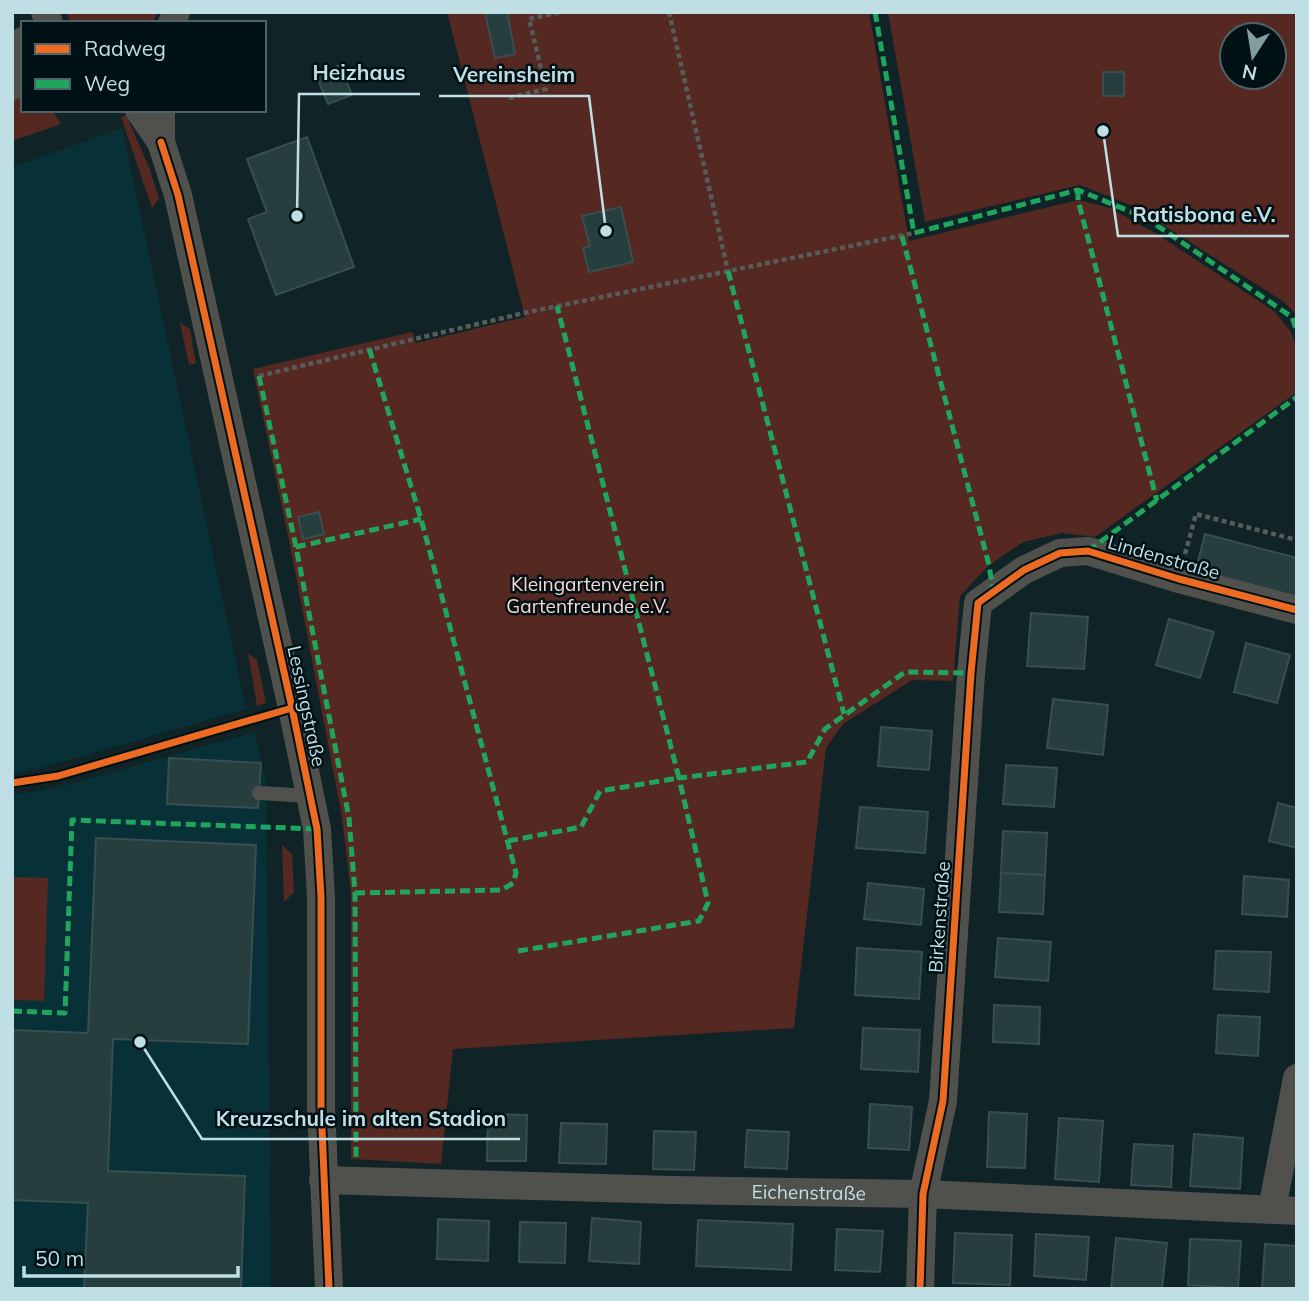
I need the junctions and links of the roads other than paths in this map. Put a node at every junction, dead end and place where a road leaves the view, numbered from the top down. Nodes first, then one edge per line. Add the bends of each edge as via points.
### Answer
1 (140, 112) edge
2 (161, 112) edge
3 (161, 142) junction
4 (1024, 570) joint
5 (1297, 610) edge
6 (259, 793) dead end
7 (311, 796) junction
8 (1297, 1078) edge
9 (323, 1180) junction
10 (923, 1194) junction
11 (1284, 1210) edge
12 (329, 1289) edge
13 (920, 1289) edge

1 - 3 street, Lessingstraße
2 - 3 street, Lessingstraße
3 - 7 street, Lessingstraße via 178,195
4 - 5 street, Lindenstraße via 1060,553 1088,551
4 - 10 street, Birkenstraße via 978,603 943,1101
6 - 7 lane
7 - 9 street, Lessingstraße via 321,897
8 - 11 street
9 - 10 street, Eichenstraße
9 - 12 street, Lessingstraße
10 - 11 street, Eichenstraße
10 - 13 street, Birkenstraße

